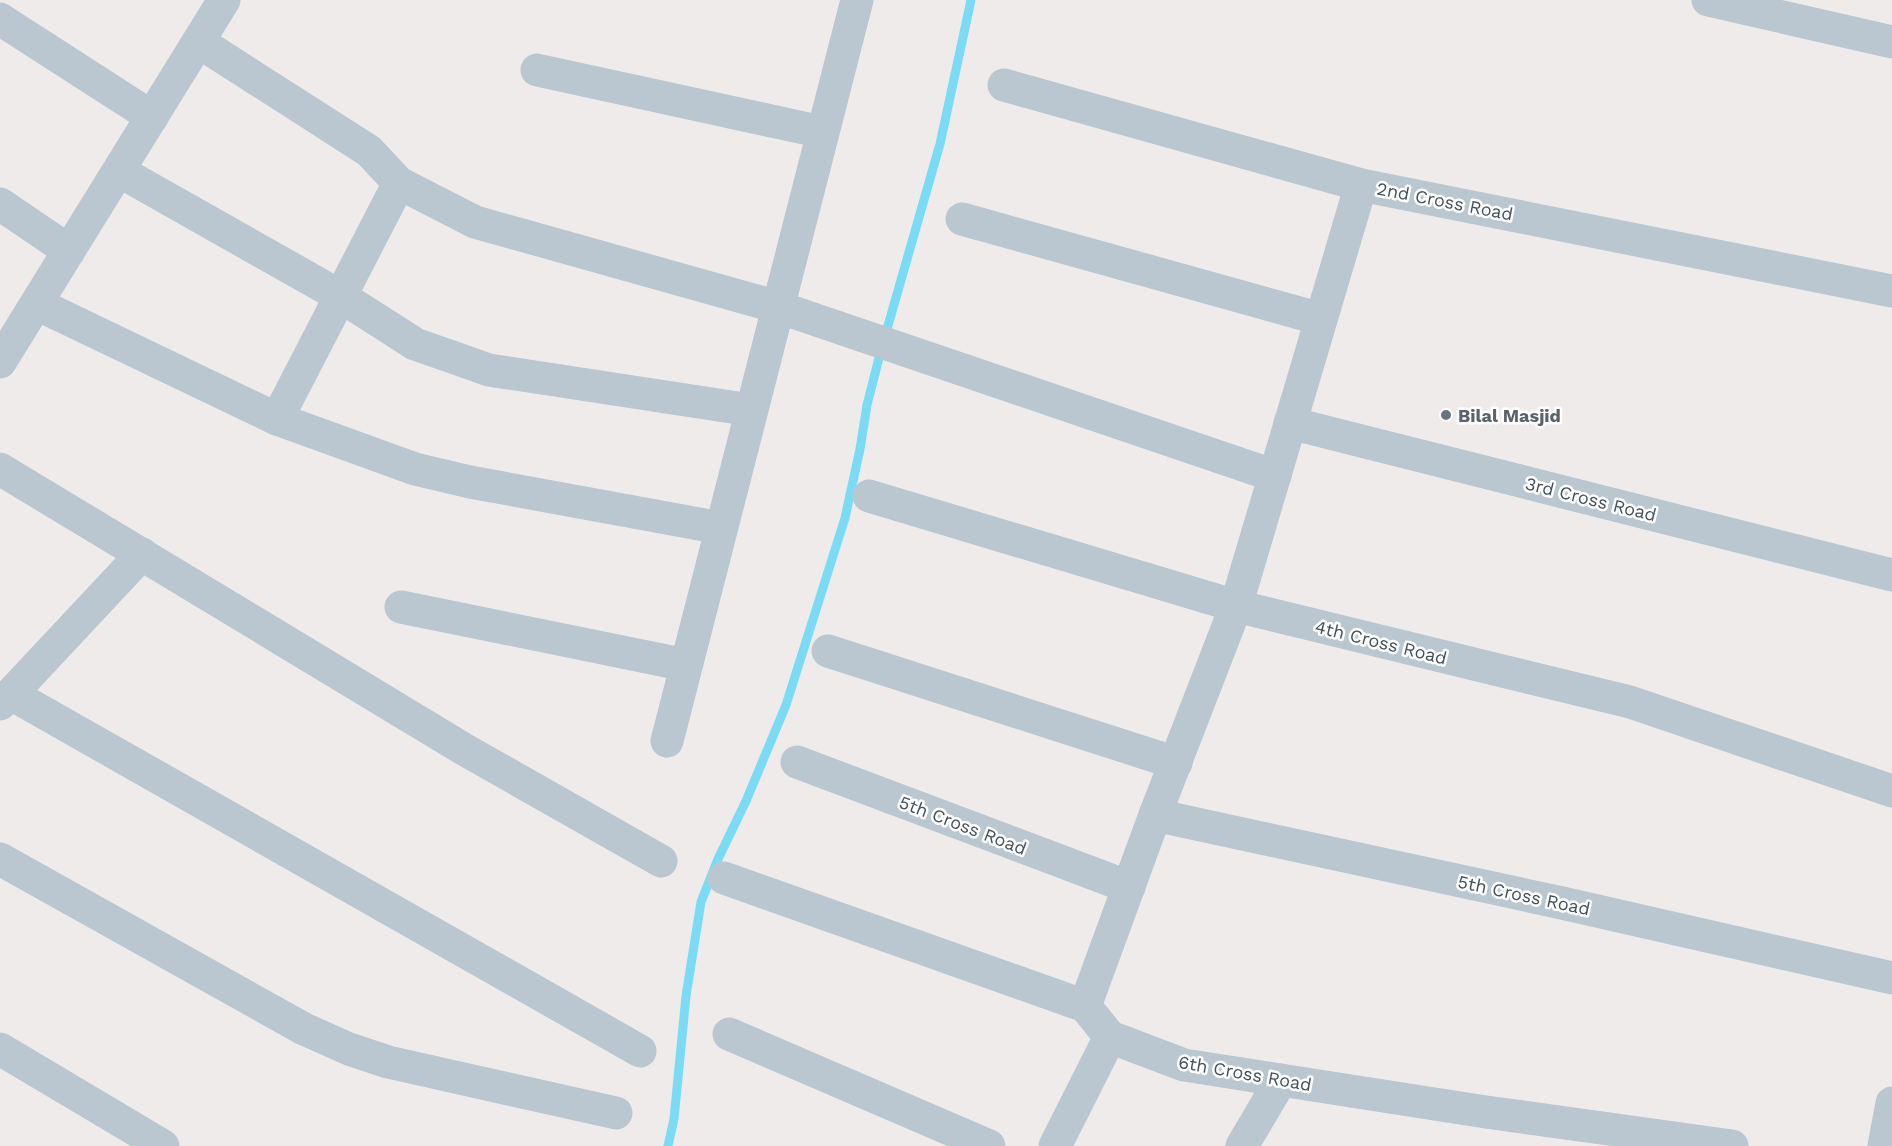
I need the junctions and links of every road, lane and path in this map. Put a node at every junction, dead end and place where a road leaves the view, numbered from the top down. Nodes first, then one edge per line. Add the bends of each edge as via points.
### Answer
1 (224, 0) edge
2 (1708, 0) edge
3 (854, 1) edge
4 (1833, 14) edge
5 (0, 19) edge
6 (199, 42) junction
7 (1892, 42) edge
8 (537, 70) dead end
9 (1004, 85) dead end
10 (152, 117) junction
11 (822, 132) junction
12 (119, 171) junction
13 (399, 183) junction
14 (1361, 185) junction
15 (0, 204) edge
16 (962, 219) dead end
17 (69, 250) junction
18 (1892, 291) edge
19 (340, 296) junction
20 (37, 304) junction
21 (778, 307) junction
22 (1321, 319) junction
23 (0, 362) edge
24 (752, 410) junction
25 (277, 419) junction
26 (1290, 423) junction
27 (0, 469) edge
28 (1275, 476) junction
29 (869, 496) dead end
30 (721, 528) junction
31 (142, 554) junction
32 (1892, 575) edge
33 (1236, 606) junction
34 (401, 608) dead end
35 (828, 651) dead end
36 (686, 665) junction
37 (6, 699) edge
38 (667, 741) dead end
39 (797, 762) dead end
40 (1176, 763) junction
41 (1892, 791) edge
42 (1155, 815) junction
43 (0, 859) edge
44 (661, 861) dead end
45 (724, 878) dead end
46 (1129, 887) junction
47 (1892, 978) edge
48 (1085, 1006) junction
49 (729, 1034) dead end
50 (1110, 1037) junction
51 (0, 1049) edge
52 (640, 1051) dead end
53 (1281, 1080) junction
54 (1892, 1103) edge
55 (616, 1113) dead end
56 (163, 1146) edge
57 (989, 1146) edge
58 (1055, 1146) edge
59 (1242, 1146) edge
60 (1732, 1146) edge
61 (1884, 1146) edge

1 - 6 street
2 - 4 street
3 - 11 street
4 - 7 street
5 - 10 street
6 - 10 street
6 - 13 street via 369,152
8 - 11 street
9 - 14 street, 2nd Cross Road
10 - 12 street
11 - 21 street
12 - 17 street
12 - 19 street
13 - 19 street
13 - 21 street via 475,222
14 - 18 street, 2nd Cross Road
14 - 22 street
15 - 17 street
16 - 22 street
17 - 20 street
19 - 24 street via 415,344 489,370
19 - 25 street
20 - 23 street
20 - 25 street
21 - 24 street
21 - 28 street
22 - 26 street
24 - 30 street
25 - 30 street via 415,469
26 - 28 street
26 - 32 street, 3rd Cross Road
27 - 31 street
28 - 33 street
29 - 33 street, 4th Cross Road
30 - 36 street
31 - 37 street
31 - 44 street via 467,751
33 - 40 street
33 - 41 street, 4th Cross Road via 1630,702
34 - 36 street
35 - 40 street
36 - 38 street
37 - 52 street
39 - 46 street, 5th Cross Road
40 - 42 street
42 - 46 street
42 - 47 street, 5th Cross Road
43 - 55 street via 304,1029 349,1049 388,1062
45 - 48 street
46 - 48 street
48 - 50 street
49 - 57 street
50 - 53 street, 6th Cross Road via 1184,1065
50 - 58 street
51 - 56 street
53 - 59 street
53 - 60 street, 6th Cross Road
54 - 61 street

